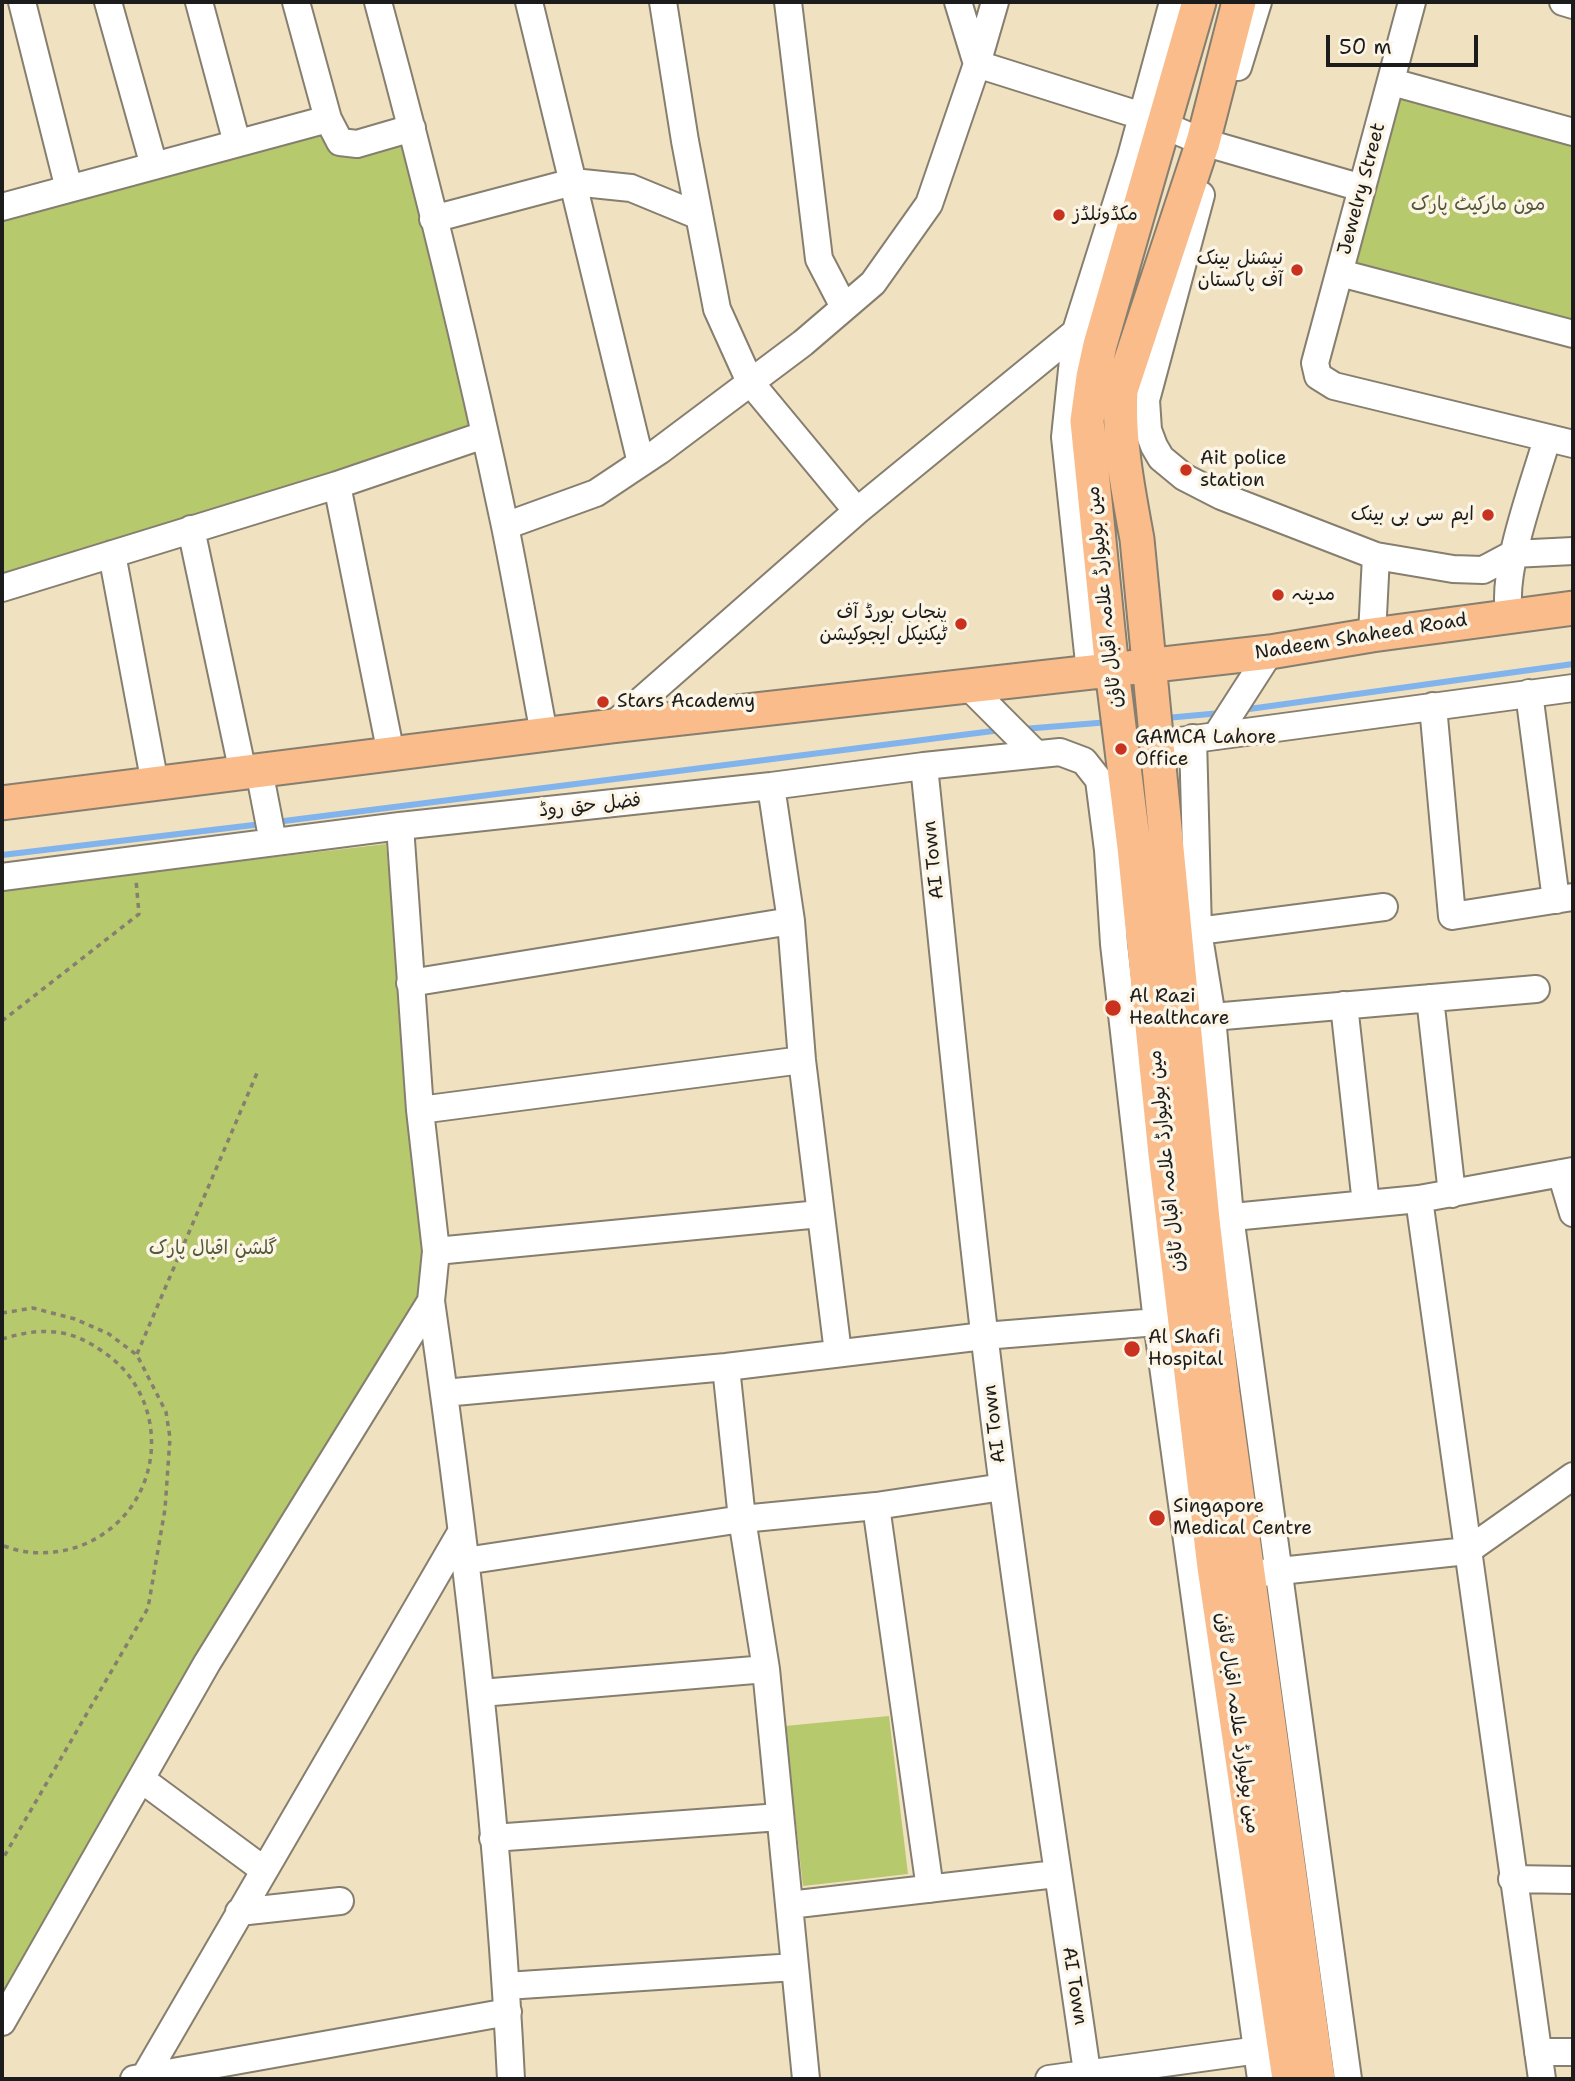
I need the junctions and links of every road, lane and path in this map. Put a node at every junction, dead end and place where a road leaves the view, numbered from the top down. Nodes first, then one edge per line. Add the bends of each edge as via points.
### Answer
1 (22, 2) edge
2 (108, 2) edge
3 (199, 2) edge
4 (296, 2) edge
5 (378, 2) edge
6 (529, 2) edge
7 (663, 2) edge
8 (788, 2) edge
9 (958, 2) edge
10 (995, 2) edge
11 (1173, 2) edge
12 (1199, 2) edge
13 (1239, 2) edge
14 (1258, 2) edge
15 (1412, 2) edge
16 (1563, 2) edge
17 (1573, 5) edge
18 (977, 64) junction
19 (1392, 82) junction
20 (328, 119) junction
21 (1153, 120) junction
22 (412, 128) junction
23 (1573, 132) edge
24 (237, 143) junction
25 (1208, 144) junction
26 (154, 166) junction
27 (573, 182) junction
28 (1362, 188) junction
29 (69, 189) junction
30 (2, 207) edge
31 (699, 216) junction
32 (433, 219) junction
33 (1340, 272) junction
34 (1114, 300) junction
35 (844, 307) junction
36 (1076, 331) junction
37 (1573, 334) edge
38 (750, 382) junction
39 (484, 435) junction
40 (1547, 439) junction
41 (1573, 444) edge
42 (1154, 446) junction
43 (1123, 461) junction
44 (641, 463) junction
45 (337, 485) junction
46 (857, 511) junction
47 (505, 526) junction
48 (191, 529) junction
49 (1573, 551) edge
50 (112, 554) junction
51 (1513, 554) junction
52 (1376, 556) junction
53 (2, 587) edge
54 (1573, 608) edge
55 (1510, 615) junction
56 (1371, 635) junction
57 (1270, 652) junction
58 (1105, 676) junction
59 (1150, 678) junction
60 (966, 684) junction
61 (1573, 688) edge
62 (1529, 693) junction
63 (1433, 706) junction
64 (612, 726) junction
65 (544, 734) junction
66 (1210, 734) junction
67 (1156, 738) junction
68 (1028, 746) junction
69 (391, 754) junction
70 (924, 766) junction
71 (251, 771) junction
72 (155, 784) junction
73 (771, 786) junction
74 (2, 803) edge
75 (400, 826) junction
76 (272, 837) junction
77 (1121, 848) junction
78 (134, 860) junction
79 (2, 877) edge
80 (1564, 898) edge
81 (1384, 907) dead end
82 (791, 921) junction
83 (1198, 931) junction
84 (410, 983) junction
85 (1536, 989) dead end
86 (1430, 998) junction
87 (1344, 1005) junction
88 (1212, 1017) junction
89 (2, 1021) edge
90 (802, 1060) junction
91 (257, 1073) dead end
92 (420, 1110) junction
93 (1567, 1172) edge
94 (1452, 1194) junction
95 (1419, 1199) junction
96 (1366, 1204) junction
97 (1573, 1213) edge
98 (820, 1214) junction
99 (1217, 1218) junction
100 (436, 1251) junction
101 (431, 1301) junction
102 (2, 1313) edge
103 (1157, 1322) junction
104 (984, 1336) junction
105 (2, 1339) edge
106 (838, 1353) junction
107 (137, 1355) junction
108 (726, 1367) junction
109 (444, 1393) junction
110 (1573, 1476) edge
111 (1003, 1487) junction
112 (876, 1506) junction
113 (742, 1519) junction
114 (460, 1534) junction
115 (2, 1545) edge
116 (1467, 1551) junction
117 (465, 1561) junction
118 (1264, 1573) junction
119 (766, 1669) junction
120 (481, 1693) junction
121 (141, 1779) junction
122 (780, 1817) junction
123 (494, 1838) junction
124 (2, 1860) edge
125 (264, 1870) junction
126 (1056, 1874) junction
127 (1512, 1879) junction
128 (1573, 1880) edge
129 (930, 1889) junction
130 (340, 1901) dead end
131 (789, 1905) junction
132 (239, 1912) junction
133 (795, 1967) junction
134 (507, 1999) junction
135 (2, 2022) edge
136 (1285, 2046) junction
137 (1538, 2052) junction
138 (1573, 2052) edge
139 (1088, 2076) edge
140 (138, 2078) edge
141 (511, 2079) edge
142 (806, 2079) edge
143 (1049, 2079) edge
144 (1261, 2079) edge
145 (1289, 2079) edge
146 (1318, 2079) edge
147 (1348, 2079) edge
148 (1542, 2079) edge

1 - 29 street
2 - 26 street
3 - 24 street
4 - 20 street
5 - 22 street
6 - 27 street
7 - 31 street
8 - 35 street via 819,259
9 - 18 street
10 - 18 street
11 - 21 street
12 - 21 main road, مین بولیوارڈ علامہ اقبال ٹاؤن
13 - 25 main road, مین بولیوارڈ علامہ اقبال ٹاؤن
14 - 25 street
15 - 19 street, Jewelry Street
16 - 17 street
18 - 21 street
18 - 35 street via 929,204 873,284
19 - 23 street
19 - 28 street, Jewelry Street
20 - 22 street via 340,142 356,144
20 - 24 street
21 - 25 street
21 - 34 main road, مین بولیوارڈ علامہ اقبال ٹاؤن
21 - 36 street
22 - 32 street
24 - 26 street
25 - 28 street
25 - 42 street via 1146,400
25 - 43 main road, مین بولیوارڈ علامہ اقبال ٹاؤن via 1121,390
26 - 29 street
27 - 31 street via 631,188
27 - 32 street
27 - 44 street
28 - 33 street, Jewelry Street
29 - 30 street
31 - 38 street via 717,309
32 - 39 street
33 - 37 street
33 - 40 street, Jewelry Street via 1315,363 1318,376 1334,386
34 - 36 street
34 - 58 main road, مین بولیوارڈ علامہ اقبال ٹاؤن via 1093,377 1087,421
35 - 38 street
36 - 46 street
36 - 58 street via 1065,437
38 - 44 street
38 - 46 street
39 - 45 street
39 - 47 street
40 - 41 street
40 - 51 street
42 - 43 street
42 - 52 street via 1172,468 1195,484
43 - 59 main road, مین بولیوارڈ علامہ اقبال ٹاؤن via 1137,540
44 - 47 street via 596,493
45 - 48 street
45 - 69 street
46 - 64 street
47 - 65 street
48 - 50 street
48 - 71 street
49 - 51 street
50 - 53 street
50 - 72 street
51 - 52 street via 1483,570
51 - 55 street via 1506,601
52 - 56 street
54 - 55 main road, Nadeem Shaheed Road
55 - 56 main road, Nadeem Shaheed Road
56 - 57 main road, Nadeem Shaheed Road
57 - 59 main road, Nadeem Shaheed Road
57 - 66 street
58 - 59 main road
58 - 60 main road
58 - 77 main road, مین بولیوارڈ علامہ اقبال ٹاؤن via 1120,737
59 - 67 main road, مین بولیوارڈ علامہ اقبال ٹاؤن
60 - 64 main road
60 - 68 street
61 - 62 street
62 - 63 street
62 - 80 street
63 - 66 street
63 - 80 street via 1452,916
64 - 65 main road
65 - 69 main road
66 - 67 street
66 - 83 street
67 - 99 main road, مین بولیوارڈ علامہ اقبال ٹاؤن
68 - 70 street, فضل حق روڈ
68 - 77 street, فضل حق روڈ via 1072,755 1093,770
69 - 71 main road
70 - 73 street, فضل حق روڈ
70 - 104 street, AI Town
71 - 72 main road
71 - 76 street via 266,803
72 - 74 main road
73 - 75 street, فضل حق روڈ
73 - 82 street
75 - 76 street, فضل حق روڈ
75 - 84 street
76 - 78 street, فضل حق روڈ
77 - 103 street, فضل حق روڈ via 1114,943
77 - 136 main road, مین بولیوارڈ علامہ اقبال ٹاؤن via 1165,1154 1214,1567
78 - 79 street, فضل حق روڈ
78 - 89 path via 139,914
81 - 83 street
82 - 84 street
82 - 90 street
83 - 88 street
84 - 92 street
85 - 86 street
86 - 87 street
86 - 94 street
87 - 88 street
87 - 96 street
88 - 99 street
90 - 92 street
90 - 98 street
91 - 107 path
92 - 100 street
93 - 94 street
93 - 97 street
94 - 95 street
95 - 96 street
95 - 116 street
96 - 99 street
98 - 100 street
98 - 106 street
99 - 118 main road, مین بولیوارڈ علامہ اقبال ٹاؤن via 1223,1393
100 - 101 street
101 - 109 street
101 - 121 street via 207,1663
102 - 107 path via 33,1308 75,1319 109,1334
103 - 104 street
103 - 136 street, فضل حق روڈ
104 - 106 street
104 - 111 street, AI Town
105 - 115 path via 26,1332 56,1332 86,1340 111,1356 132,1378 146,1405 153,1435 141,1494 123,1518 99,1538 72,1549 42,1553
106 - 108 street
107 - 124 path via 166,1412 170,1438 165,1509 148,1608
108 - 109 street
108 - 113 street
109 - 114 street
110 - 116 street
111 - 112 street
111 - 126 street, AI Town
112 - 113 street
112 - 129 street
113 - 117 street
113 - 119 street
114 - 117 street
114 - 125 street
116 - 118 street
116 - 127 street
117 - 120 street
118 - 136 main road, مین بولیوارڈ علامہ اقبال ٹاؤن
118 - 147 street
119 - 120 street
119 - 122 street
120 - 123 street
121 - 125 street
121 - 135 street
122 - 123 street
122 - 131 street
123 - 134 street
125 - 132 street
126 - 129 street
126 - 139 street, AI Town
127 - 128 street
127 - 137 street
129 - 131 street
130 - 132 street
131 - 133 street
132 - 140 street
133 - 134 street
133 - 142 street
134 - 140 street
134 - 141 street
136 - 139 street
136 - 144 street, فضل حق روڈ
136 - 145 main road, مین بولیوارڈ علامہ اقبال ٹاؤن
136 - 146 main road, مین بولیوارڈ علامہ اقبال ٹاؤن
137 - 138 street
137 - 148 street
139 - 143 street

